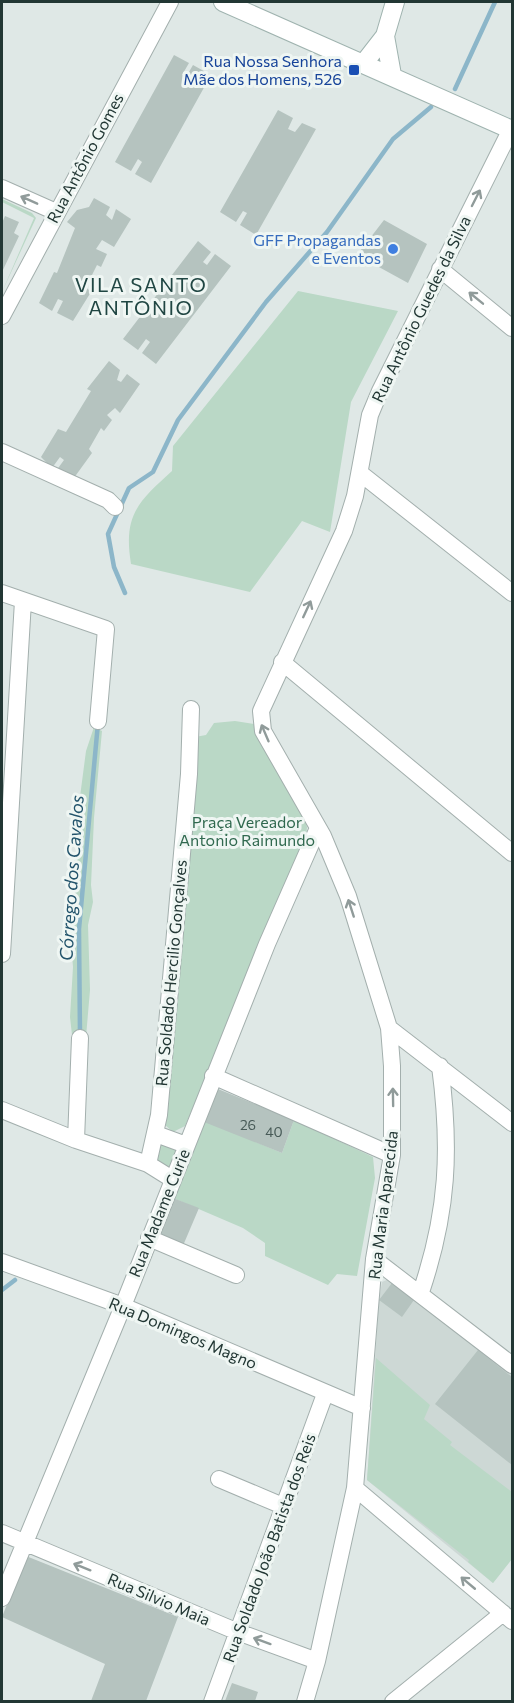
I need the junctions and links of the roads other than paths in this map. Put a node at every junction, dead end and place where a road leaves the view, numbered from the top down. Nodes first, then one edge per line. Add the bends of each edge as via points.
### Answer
1 (170, 2) edge
2 (227, 2) edge
3 (395, 2) edge
4 (385, 36) junction
5 (364, 63) junction
6 (392, 75) junction
7 (512, 128) edge
8 (2, 188) edge
9 (56, 213) junction
10 (440, 269) junction
11 (2, 316) edge
12 (513, 328) edge
13 (2, 452) edge
14 (360, 473) junction
15 (355, 496) junction
16 (392, 498) junction
17 (115, 507) dead end
18 (2, 593) edge
19 (513, 593) edge
20 (23, 601) junction
21 (282, 662) junction
22 (191, 709) dead end
23 (98, 721) dead end
24 (318, 828) junction
25 (513, 853) edge
26 (2, 954) edge
27 (389, 1028) junction
28 (80, 1038) dead end
29 (440, 1066) junction
30 (213, 1076) junction
31 (2, 1110) edge
32 (513, 1122) edge
33 (156, 1134) junction
34 (76, 1140) junction
35 (186, 1145) junction
36 (392, 1155) junction
37 (148, 1164) junction
38 (172, 1179) junction
39 (149, 1238) junction
40 (374, 1259) junction
41 (2, 1262) edge
42 (236, 1275) dead end
43 (421, 1292) junction
44 (123, 1306) junction
45 (513, 1365) edge
46 (326, 1394) junction
47 (362, 1408) junction
48 (219, 1479) dead end
49 (355, 1488) junction
50 (283, 1506) junction
51 (2, 1533) edge
52 (25, 1543) junction
53 (2, 1598) edge
54 (508, 1617) edge
55 (238, 1632) junction
56 (317, 1661) junction
57 (212, 1701) edge
58 (305, 1701) edge
59 (393, 1701) edge

1 - 9 street, Rua Antônio Gomes
2 - 5 street
3 - 4 street
4 - 5 street
4 - 6 street
5 - 6 street
6 - 7 street
10 -> 7 street, Rua Antônio Guedes da Silva
9 -> 8 street
9 - 11 street, Rua Antônio Gomes
12 -> 10 street
10 - 14 street, Rua Antônio Guedes da Silva via 370,415
13 - 17 street via 108,500
14 - 15 street, Rua Antônio Guedes da Silva
14 - 16 street
15 - 16 street via 375,494
21 -> 15 street, Rua Antônio Guedes da Silva via 344,531
16 - 19 street
18 - 20 street
20 - 23 street via 106,629
20 - 26 street
24 -> 21 street, Rua Maria Aparecida via 261,723 262,704
21 - 25 street
22 - 33 street, Rua Soldado Hercilio Gonçalves via 189,774
27 -> 24 street, Rua Maria Aparecida via 348,896
24 - 30 street, Rua Madame Curie
27 - 29 street
36 -> 27 street, Rua Maria Aparecida
28 - 34 street
29 - 32 street
29 - 43 street via 448,1153 436,1248
30 - 35 street, Rua Madame Curie
30 - 36 street
31 - 34 street
33 - 35 street
33 - 37 street, Rua Soldado Hercilio Gonçalves
34 - 37 street
35 - 38 street, Rua Madame Curie
36 - 40 street, Rua Maria Aparecida
37 - 38 street
38 - 39 street, Rua Madame Curie
39 - 42 street
39 - 44 street, Rua Madame Curie
40 - 43 street
40 - 47 street, Rua Maria Aparecida
41 - 44 street, Rua Domingos Magno
43 - 45 street
44 - 46 street, Rua Domingos Magno
44 - 52 street, Rua Madame Curie
46 - 47 street, Rua Domingos Magno
46 - 50 street, Rua Soldado João Batista dos Reis
47 - 49 street, Rua Maria Aparecida
48 - 50 street
54 -> 49 street
49 - 56 street, Rua Maria Aparecida
50 - 55 street, Rua Soldado João Batista dos Reis
51 - 52 street, Rua Silvio Maia
52 - 53 street, Rua Madame Curie
55 -> 52 street, Rua Silvio Maia
54 - 59 street
56 -> 55 street, Rua Silvio Maia
55 - 57 street, Rua Soldado João Batista dos Reis
56 - 58 street, Rua Maria Aparecida

